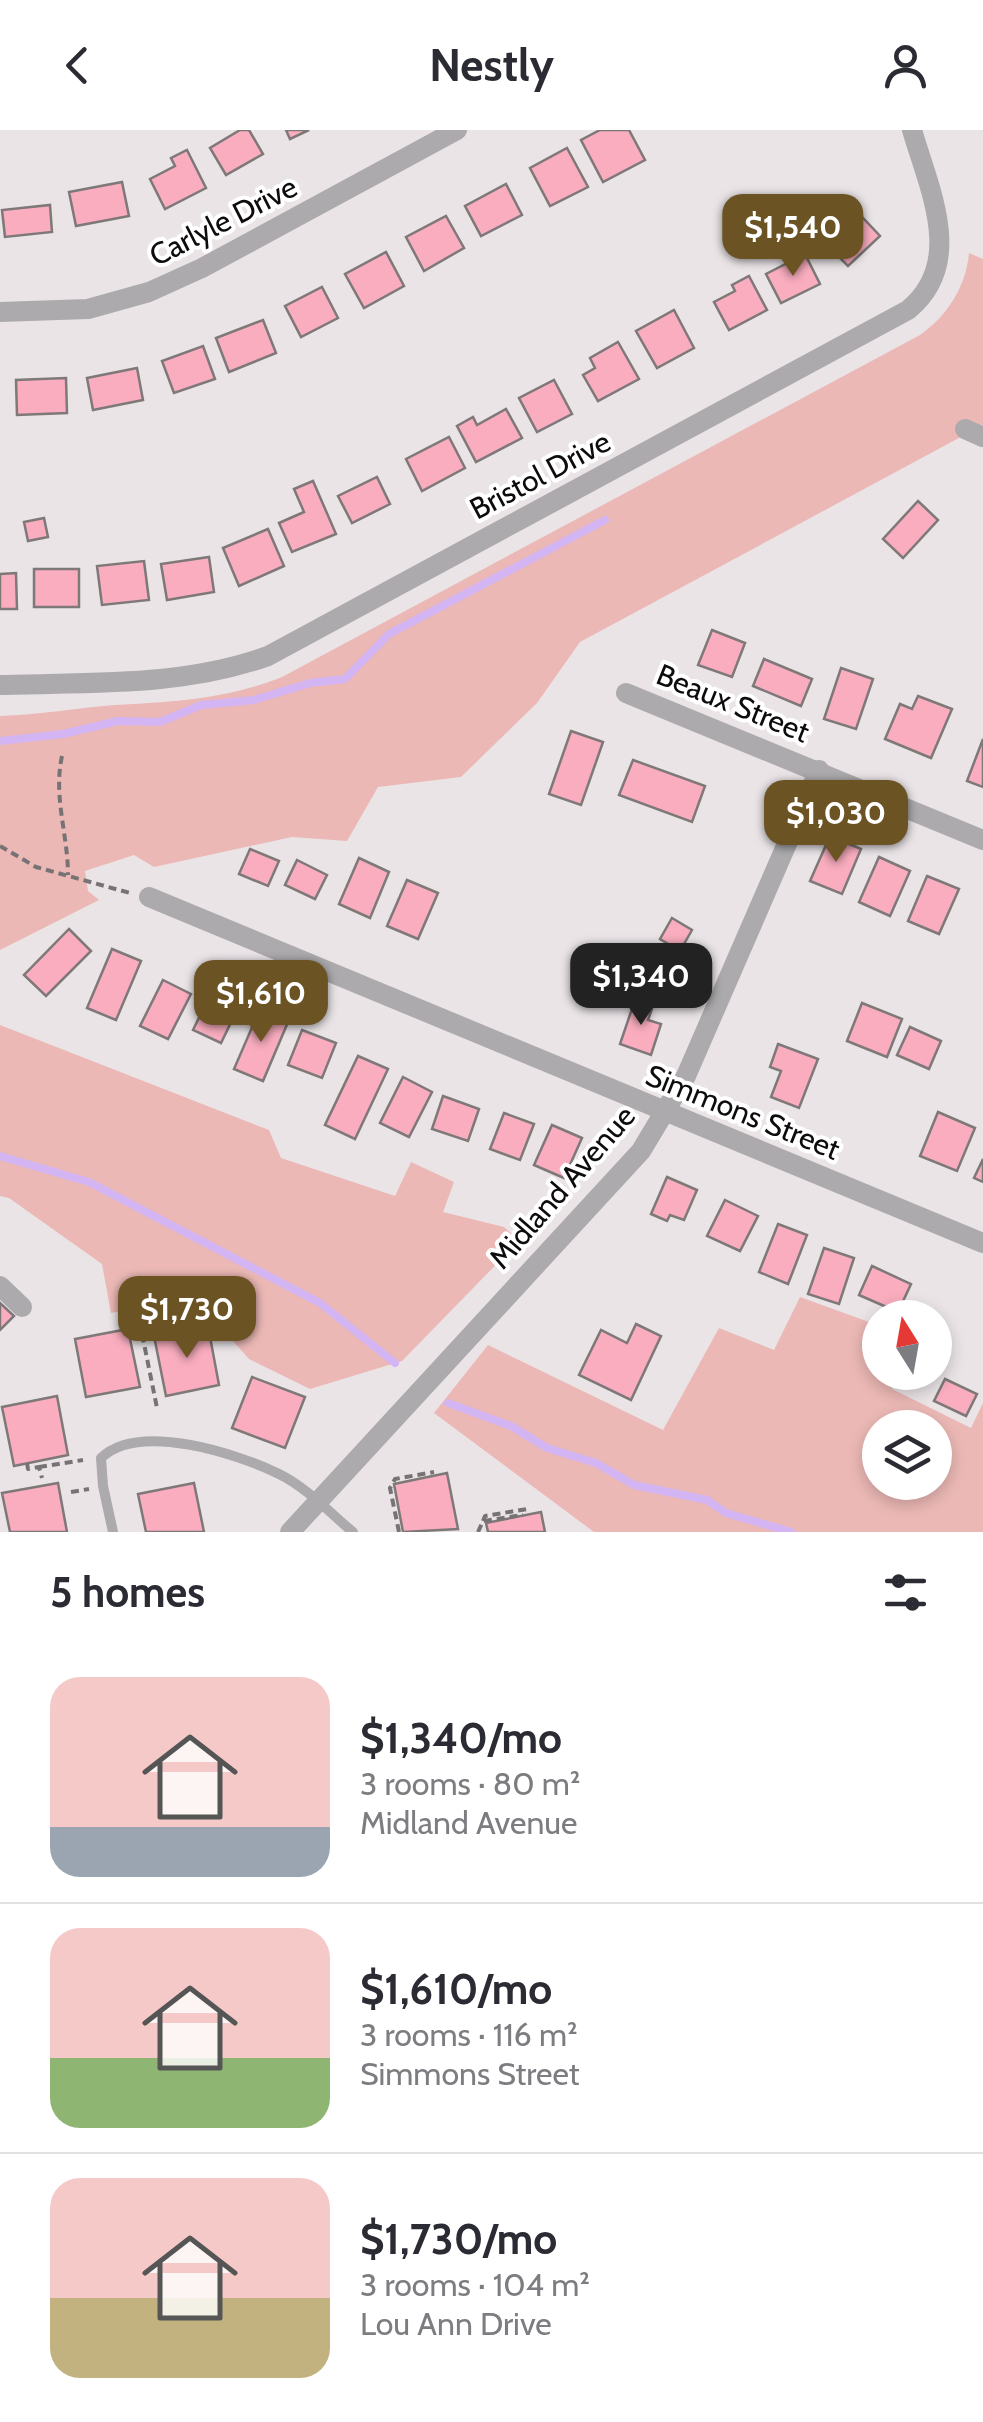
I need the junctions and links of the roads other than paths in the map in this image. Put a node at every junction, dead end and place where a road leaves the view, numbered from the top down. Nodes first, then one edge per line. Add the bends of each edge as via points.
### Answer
1 (457, 130) edge
2 (912, 130) edge
3 (0, 312) edge
4 (0, 685) edge
5 (626, 692) dead end
6 (819, 770) junction
7 (983, 840) edge
8 (149, 897) road end
9 (666, 1112) junction
10 (983, 1243) edge
11 (0, 1286) edge
12 (22, 1307) dead end
13 (318, 1502) junction
14 (113, 1532) edge
15 (290, 1532) edge
16 (353, 1532) edge

1 - 3 street, Carlyle Drive via 149,292 88,309
2 - 4 street, Bristol Drive via 941,251 927,292 908,310 268,656 205,675
5 - 6 street, Beaux Street
6 - 7 street, Beaux Street
6 - 9 street, Midland Avenue
8 - 9 street, Simmons Street
9 - 10 street, Simmons Street
9 - 13 street, Midland Avenue via 640,1151
11 - 12 street
13 - 14 lane via 268,1470 187,1442 158,1441 110,1449 101,1458
13 - 15 street, Midland Avenue
13 - 16 lane

